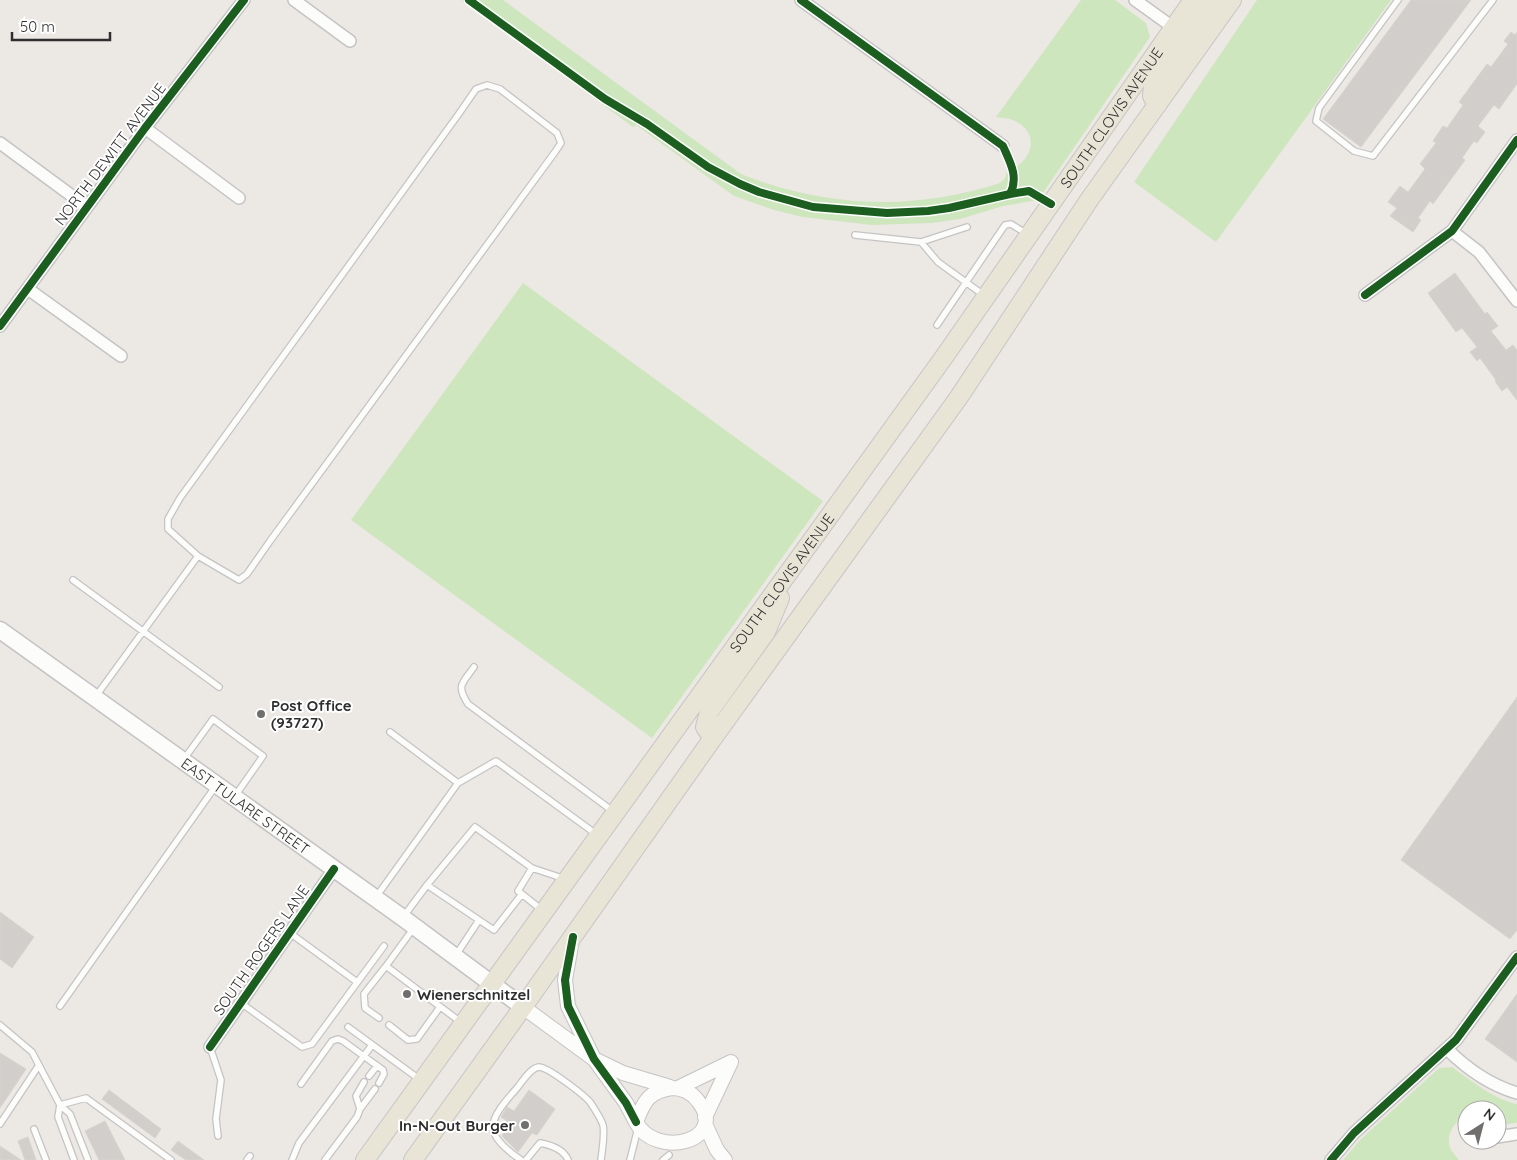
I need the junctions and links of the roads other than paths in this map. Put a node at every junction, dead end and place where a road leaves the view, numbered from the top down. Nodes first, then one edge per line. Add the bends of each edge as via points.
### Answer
1 (244, 0) edge
2 (294, 0) edge
3 (801, 0) edge
4 (1136, 0) edge
5 (1193, 0) edge
6 (1213, 0) edge
7 (1225, 0) edge
8 (1232, 0) edge
9 (1398, 0) edge
10 (1493, 0) edge
11 (1219, 17) junction
12 (1174, 28) junction
13 (350, 41) dead end
14 (1157, 105) junction
15 (145, 128) junction
16 (1517, 140) edge
17 (0, 143) edge
18 (1003, 146) dead end
19 (239, 198) dead end
20 (88, 207) junction
21 (967, 227) dead end
22 (1452, 230) junction
23 (855, 235) dead end
24 (1029, 235) junction
25 (920, 242) junction
26 (966, 282) junction
27 (28, 288) junction
28 (1365, 295) dead end
29 (986, 297) junction
30 (1517, 301) edge
31 (937, 325) dead end
32 (0, 326) edge
33 (121, 356) dead end
34 (198, 556) junction
35 (792, 569) junction
36 (73, 580) dead end
37 (0, 630) edge
38 (144, 632) junction
39 (474, 667) dead end
40 (219, 687) dead end
41 (95, 698) junction
42 (390, 732) dead end
43 (712, 738) junction
44 (184, 761) junction
45 (458, 783) junction
46 (216, 785) junction
47 (234, 798) junction
48 (616, 813) junction
49 (599, 836) junction
50 (532, 868) junction
51 (334, 869) junction
52 (567, 880) junction
53 (427, 885) junction
54 (522, 894) junction
55 (375, 899) junction
56 (544, 912) junction
57 (479, 920) junction
58 (409, 923) junction
59 (290, 933) junction
60 (572, 937) junction
61 (384, 946) dead end
62 (1517, 956) edge
63 (455, 957) junction
64 (386, 966) junction
65 (357, 982) junction
66 (492, 984) junction
67 (241, 1002) junction
68 (60, 1006) dead end
69 (440, 1007) junction
70 (524, 1007) junction
71 (379, 1018) dead end
72 (463, 1024) junction
73 (0, 1025) edge
74 (389, 1025) dead end
75 (348, 1027) dead end
76 (372, 1045) junction
77 (210, 1047) joint
78 (1447, 1049) junction
79 (364, 1056) junction
80 (594, 1059) junction
81 (39, 1065) junction
82 (377, 1066) junction
83 (369, 1076) dead end
84 (422, 1081) junction
85 (364, 1082) dead end
86 (379, 1083) dead end
87 (301, 1084) dead end
88 (675, 1088) junction
89 (374, 1089) dead end
90 (1517, 1093) edge
91 (60, 1105) junction
92 (360, 1109) junction
93 (705, 1121) junction
94 (0, 1124) edge
95 (637, 1125) junction
96 (34, 1129) dead end
97 (218, 1136) dead end
98 (673, 1158) edge
99 (46, 1160) edge
100 (74, 1160) edge
101 (88, 1160) edge
102 (170, 1160) edge
103 (292, 1160) edge
104 (326, 1160) edge
105 (365, 1160) edge
106 (413, 1160) edge
107 (521, 1160) edge
108 (526, 1160) edge
109 (568, 1160) edge
110 (600, 1160) edge
111 (630, 1160) edge
112 (725, 1160) edge
113 (1331, 1160) edge

1 - 15 street, NORTH DEWITT AVENUE
2 - 13 street
3 - 18 street
4 - 12 street
5 - 12 main road, SOUTH CLOVIS AVENUE
6 - 14 main road via 1153,84 1152,96
7 - 11 main road
8 - 11 main road, SOUTH CLOVIS AVENUE
9 - 10 lane via 1319,108 1316,122 1354,151 1373,156
11 - 14 main road, SOUTH CLOVIS AVENUE
12 - 24 main road, SOUTH CLOVIS AVENUE
14 - 43 main road, SOUTH CLOVIS AVENUE via 1089,200 960,397
15 - 19 street
15 - 20 street, NORTH DEWITT AVENUE
16 - 22 street
17 - 20 street
20 - 27 street, NORTH DEWITT AVENUE
21 - 25 lane
22 - 28 street
22 - 30 street via 1479,252
23 - 25 lane
24 - 26 lane via 1011,224 1005,225
24 - 29 main road, SOUTH CLOVIS AVENUE
25 - 26 lane via 938,262
26 - 29 lane
26 - 31 lane
27 - 32 street, NORTH DEWITT AVENUE
27 - 33 street
29 - 35 main road, SOUTH CLOVIS AVENUE
34 - 34 lane via 239,580 247,574 561,143 557,134 500,89 488,85 476,89 180,498 168,519 168,529
34 - 38 lane
35 - 43 main road via 766,632 709,712 705,727
35 - 48 main road, SOUTH CLOVIS AVENUE
36 - 38 lane
37 - 41 main road, EAST TULARE STREET
38 - 40 lane
38 - 41 lane
39 - 48 lane via 461,685 461,693 468,704
41 - 44 main road, EAST TULARE STREET
42 - 45 lane
43 - 60 main road, SOUTH CLOVIS AVENUE
44 - 46 main road, EAST TULARE STREET
44 - 47 lane via 213,719 263,756
45 - 49 lane via 496,761
45 - 55 lane
46 - 47 main road, EAST TULARE STREET
46 - 68 lane
47 - 51 main road, EAST TULARE STREET
48 - 49 main road, SOUTH CLOVIS AVENUE
49 - 52 main road, SOUTH CLOVIS AVENUE
50 - 52 lane
50 - 53 lane via 475,827
50 - 54 lane via 518,891
51 - 55 main road, EAST TULARE STREET
51 - 59 street, SOUTH ROGERS LANE
52 - 56 main road, SOUTH CLOVIS AVENUE
53 - 57 lane
53 - 58 lane
54 - 56 lane
54 - 57 lane via 494,930
55 - 58 main road, EAST TULARE STREET
56 - 66 main road, SOUTH CLOVIS AVENUE
57 - 63 lane
58 - 63 main road, EAST TULARE STREET
58 - 64 lane
59 - 65 lane
59 - 67 street, SOUTH ROGERS LANE
60 - 70 main road, SOUTH CLOVIS AVENUE
60 - 80 street via 565,980 566,1000
61 - 65 lane
62 - 78 street
63 - 66 main road, EAST TULARE STREET
64 - 69 lane
64 - 71 lane via 364,994 365,1008
65 - 67 lane via 308,1046 302,1047
66 - 70 main road, EAST TULARE STREET
66 - 72 main road, SOUTH CLOVIS AVENUE
67 - 77 street, SOUTH ROGERS LANE
69 - 72 lane
69 - 74 lane via 417,1039 408,1040
70 - 80 street
70 - 106 main road, SOUTH CLOVIS AVENUE
72 - 84 main road, SOUTH CLOVIS AVENUE
73 - 81 lane via 32,1052
75 - 76 lane
76 - 79 lane
76 - 84 lane
77 - 97 lane via 222,1080 216,1119
78 - 90 street via 1484,1079
78 - 113 street via 1354,1133
79 - 82 lane
79 - 87 lane via 343,1041 332,1041
79 - 103 lane via 299,1144
80 - 88 street via 623,1073
80 - 95 street via 626,1103
81 - 91 lane
81 - 94 lane
82 - 83 lane
82 - 86 lane via 384,1074
84 - 105 main road, SOUTH CLOVIS AVENUE
85 - 92 lane via 356,1096
88 - 93 street via 694,1096
88 - 93 street via 731,1062
88 - 95 street via 661,1089 650,1095 643,1104
89 - 92 lane
91 - 100 lane via 58,1117
91 - 101 lane via 70,1114
91 - 102 lane via 86,1098
92 - 104 lane
93 - 98 street via 703,1134 697,1143
93 - 112 street via 717,1150
95 - 98 street via 650,1146
95 - 111 lane
96 - 99 lane
107 - 110 lane via 498,1142 493,1132 493,1121 531,1071 540,1067 589,1102 604,1126
108 - 109 lane via 540,1143 555,1148

